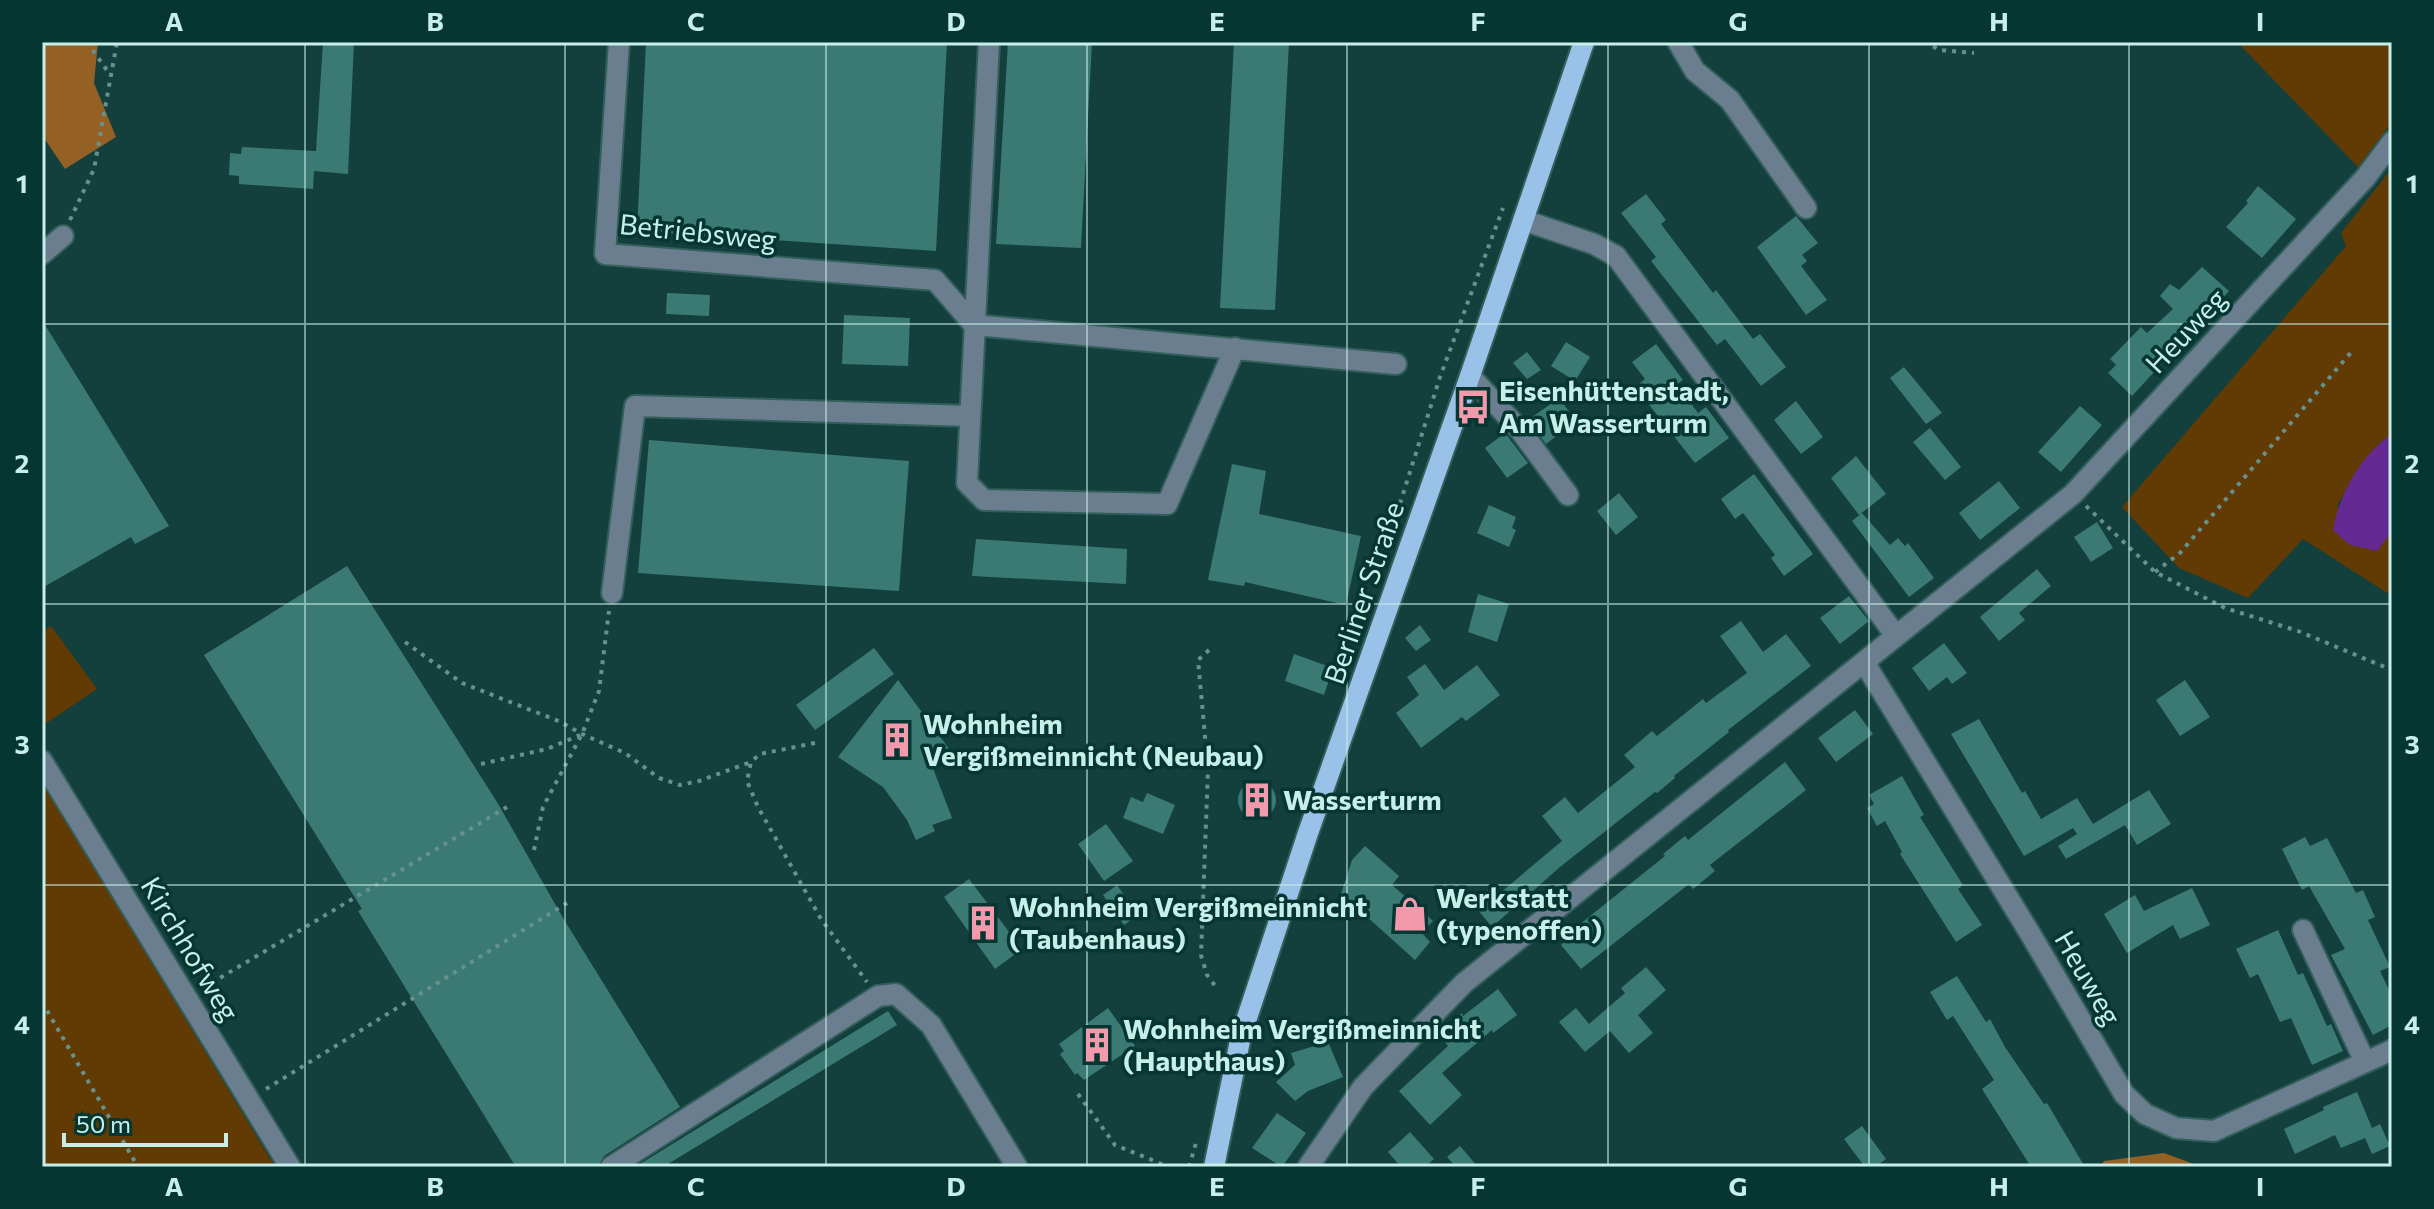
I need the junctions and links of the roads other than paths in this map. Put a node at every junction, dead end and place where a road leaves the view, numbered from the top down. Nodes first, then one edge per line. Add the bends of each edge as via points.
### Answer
1 (619, 42) edge
2 (989, 42) edge
3 (1584, 42) edge
4 (1678, 42) edge
5 (2392, 142) edge
6 (1806, 208) dead end
7 (1523, 220) junction
8 (63, 236) road end
9 (42, 254) edge
10 (974, 325) junction
11 (1235, 348) junction
12 (1396, 364) dead end
13 (1470, 376) junction
14 (970, 416) junction
15 (1568, 495) dead end
16 (612, 593) road end
17 (1896, 636) junction
18 (1864, 662) junction
19 (42, 761) edge
20 (2303, 930) dead end
21 (2392, 1050) edge
22 (2365, 1062) junction
23 (290, 1167) edge
24 (611, 1167) edge
25 (1017, 1167) edge
26 (1214, 1167) edge
27 (1308, 1167) edge

1 - 10 street, Betriebsweg via 605,254 935,280
2 - 10 street
3 - 7 main road, Berliner Straße
4 - 6 street via 1695,71 1730,100
5 - 17 street, Heuweg via 2365,178 2073,494
7 - 13 main road, Berliner Straße
7 - 17 street via 1616,256
8 - 9 street
10 - 11 street
10 - 14 street
11 - 12 street
11 - 14 street via 1167,504 984,500 967,483
13 - 15 street via 1520,430
13 - 26 main road, Berliner Straße via 1241,1036
14 - 16 street via 635,406
17 - 18 street, Heuweg
18 - 22 street, Heuweg via 2124,1094 2145,1114 2176,1128 2214,1131
18 - 27 street, Heuweg via 1464,983 1363,1087
19 - 23 street, Kirchhofweg
20 - 22 street
21 - 22 street, Heuweg
24 - 25 street via 878,996 896,994 931,1025

